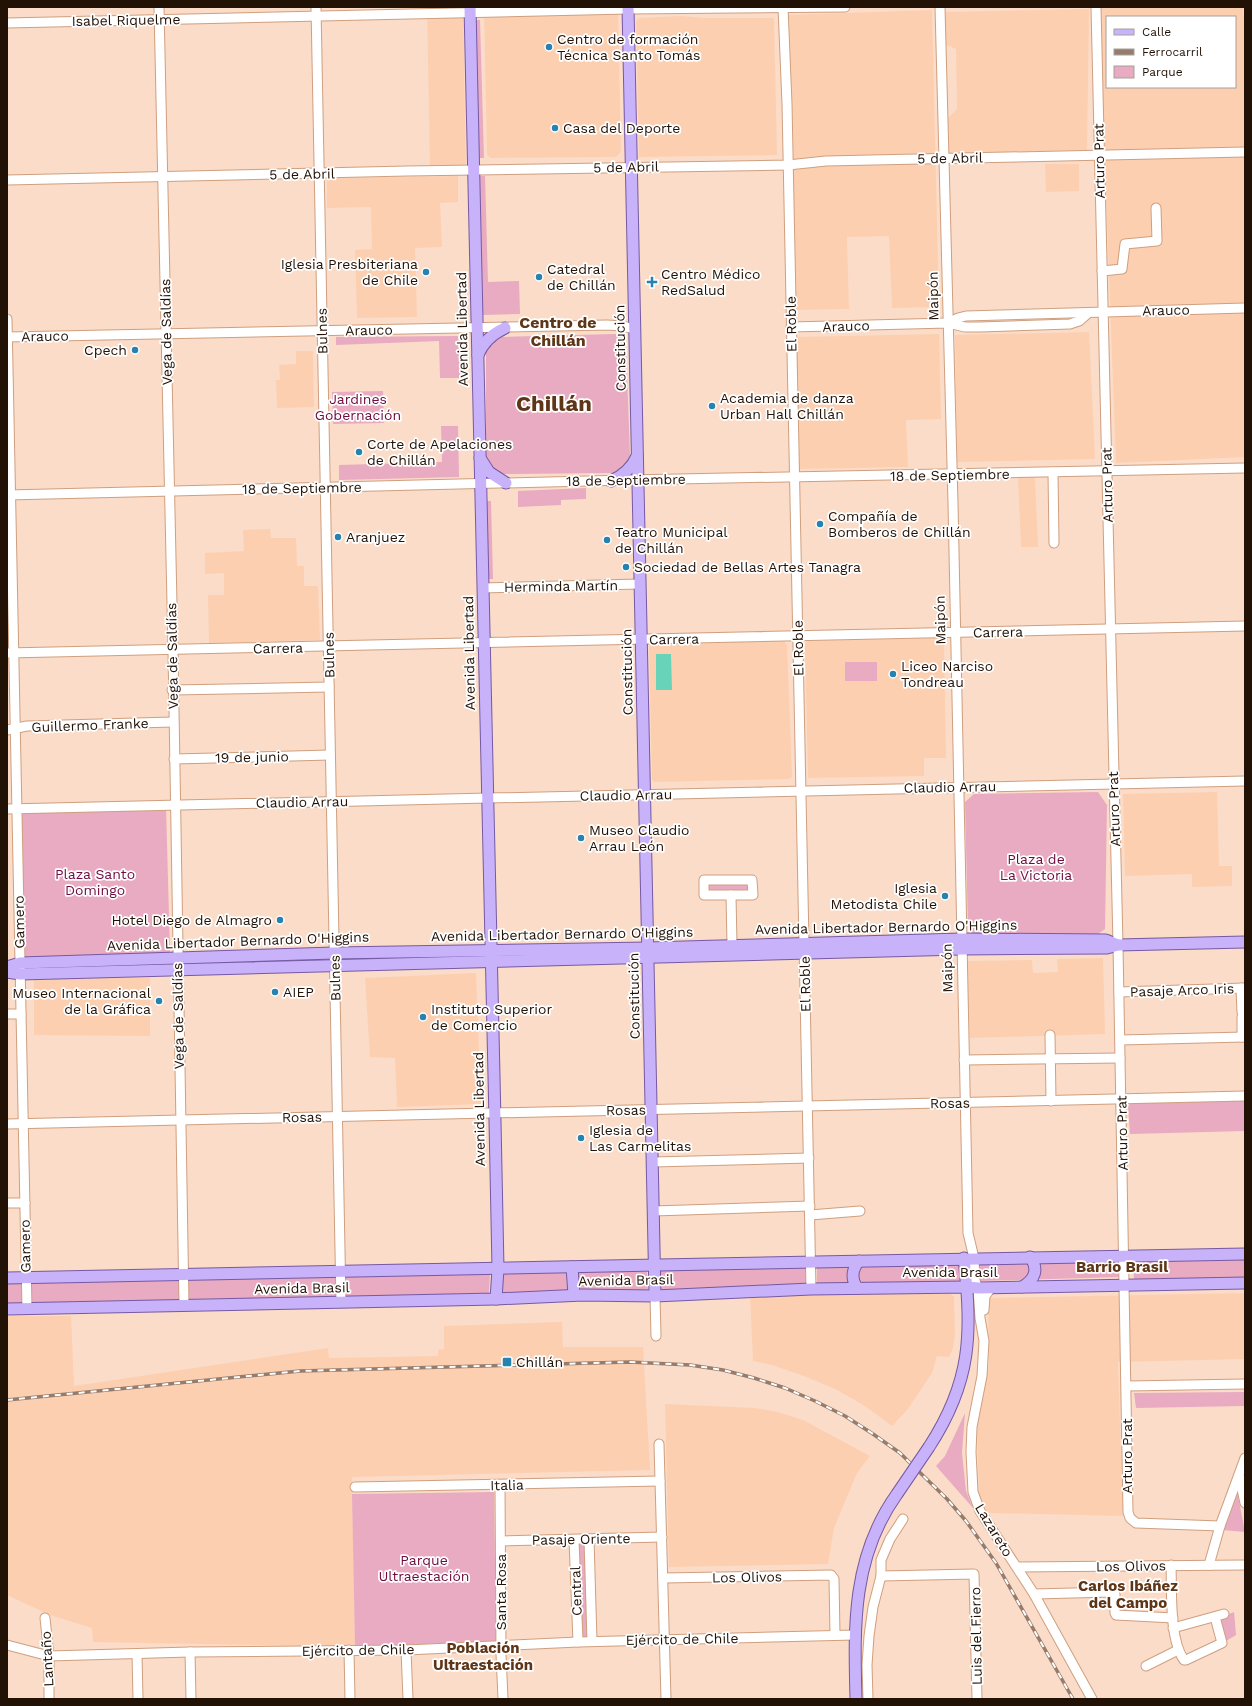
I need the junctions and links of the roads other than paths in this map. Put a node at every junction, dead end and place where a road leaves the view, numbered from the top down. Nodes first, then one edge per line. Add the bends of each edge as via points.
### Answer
1 (159, 7) edge
2 (783, 7) edge
3 (845, 7) edge
4 (940, 7) edge
5 (1096, 7) edge
6 (628, 8) edge
7 (471, 10) edge
8 (316, 12) edge
9 (159, 20) junction
10 (7, 23) edge
11 (1245, 152) edge
12 (1099, 155) junction
13 (944, 158) junction
14 (788, 165) junction
15 (632, 168) junction
16 (474, 170) junction
17 (319, 173) junction
18 (162, 177) junction
19 (7, 180) edge
20 (1156, 208) dead end
21 (1102, 271) junction
22 (1245, 308) edge
23 (1103, 313) junction
24 (7, 319) edge
25 (948, 323) junction
26 (791, 327) junction
27 (477, 328) junction
28 (505, 328) junction
29 (635, 329) junction
30 (322, 331) junction
31 (166, 334) junction
32 (7, 337) edge
33 (478, 356) junction
34 (637, 455) junction
35 (480, 456) junction
36 (1245, 468) edge
37 (1107, 471) junction
38 (1053, 472) junction
39 (951, 475) junction
40 (794, 477) junction
41 (610, 480) junction
42 (638, 480) junction
43 (506, 483) junction
44 (480, 484) junction
45 (325, 487) junction
46 (169, 491) junction
47 (9, 495) edge
48 (1054, 543) dead end
49 (640, 584) junction
50 (483, 588) junction
51 (1245, 626) edge
52 (1110, 629) junction
53 (955, 633) junction
54 (797, 636) junction
55 (641, 640) junction
56 (484, 644) junction
57 (328, 647) junction
58 (173, 650) junction
59 (11, 653) edge
60 (329, 687) junction
61 (172, 690) junction
62 (173, 722) junction
63 (11, 729) edge
64 (330, 755) junction
65 (174, 759) junction
66 (1245, 781) edge
67 (1114, 784) junction
68 (958, 787) junction
69 (801, 791) junction
70 (644, 794) junction
71 (488, 798) junction
72 (331, 801) junction
73 (174, 805) junction
74 (17, 808) junction
75 (7, 809) edge
76 (731, 895) junction
77 (1245, 942) edge
78 (962, 944) junction
79 (1118, 944) junction
80 (732, 946) junction
81 (804, 949) junction
82 (491, 950) junction
83 (648, 952) junction
84 (334, 953) junction
85 (177, 958) junction
86 (491, 962) junction
87 (334, 965) junction
88 (7, 967) edge
89 (20, 968) junction
90 (177, 970) junction
91 (7, 972) edge
92 (1243, 988) edge
93 (1119, 992) junction
94 (7, 1014) edge
95 (21, 1014) junction
96 (1050, 1035) dead end
97 (1244, 1037) edge
98 (1120, 1040) junction
99 (1120, 1058) junction
100 (1050, 1059) junction
101 (964, 1060) junction
102 (1245, 1096) edge
103 (1121, 1099) junction
104 (1051, 1100) junction
105 (965, 1102) junction
106 (807, 1106) junction
107 (651, 1109) junction
108 (494, 1113) junction
109 (337, 1117) junction
110 (180, 1120) junction
111 (7, 1124) edge
112 (23, 1124) junction
113 (809, 1158) junction
114 (652, 1162) junction
115 (7, 1203) edge
116 (25, 1203) junction
117 (810, 1210) junction
118 (653, 1211) junction
119 (860, 1211) dead end
120 (1245, 1254) edge
121 (1124, 1256) junction
122 (1030, 1257) junction
123 (969, 1258) junction
124 (859, 1261) junction
125 (811, 1262) junction
126 (654, 1265) junction
127 (572, 1267) junction
128 (498, 1269) junction
129 (340, 1272) junction
130 (183, 1275) junction
131 (7, 1278) edge
132 (26, 1278) junction
133 (1245, 1283) edge
134 (1125, 1285) junction
135 (972, 1287) junction
136 (1022, 1287) junction
137 (857, 1288) junction
138 (991, 1288) junction
139 (811, 1289) junction
140 (574, 1296) junction
141 (655, 1296) junction
142 (496, 1299) junction
143 (341, 1302) junction
144 (184, 1305) junction
145 (7, 1309) edge
146 (27, 1309) junction
147 (656, 1336) dead end
148 (984, 1341) junction
149 (1245, 1384) edge
150 (1127, 1386) junction
151 (659, 1444) dead end
152 (1245, 1458) edge
153 (1239, 1475) junction
154 (660, 1481) junction
155 (500, 1485) junction
156 (355, 1487) dead end
157 (1245, 1503) edge
158 (903, 1519) dead end
159 (1220, 1526) junction
160 (662, 1538) junction
161 (589, 1539) junction
162 (574, 1540) junction
163 (501, 1541) junction
164 (1209, 1565) junction
165 (1245, 1565) edge
166 (1171, 1566) junction
167 (1017, 1567) junction
168 (882, 1576) junction
169 (663, 1578) junction
170 (1034, 1594) junction
171 (45, 1618) dead end
172 (1173, 1618) junction
173 (1174, 1628) junction
174 (835, 1635) junction
175 (855, 1635) junction
176 (664, 1639) junction
177 (592, 1641) junction
178 (578, 1642) junction
179 (7, 1645) edge
180 (501, 1646) junction
181 (349, 1650) junction
182 (406, 1650) junction
183 (1178, 1650) junction
184 (190, 1652) junction
185 (137, 1654) junction
186 (49, 1656) junction
187 (1146, 1666) dead end
188 (49, 1699) edge
189 (138, 1699) edge
190 (191, 1699) edge
191 (350, 1699) edge
192 (408, 1699) edge
193 (503, 1699) edge
194 (666, 1699) edge
195 (856, 1699) edge
196 (868, 1699) edge
197 (977, 1699) edge
198 (1092, 1699) edge

1 - 9 street, Vega de Saldías
2 - 3 street, Isabel Riquelme
2 - 6 street, Isabel Riquelme
2 - 14 street, El Roble
4 - 13 street, Maipón
5 - 12 street, Arturo Prat
6 - 7 street, Isabel Riquelme
6 - 15 main road, Constitución
7 - 8 street, Isabel Riquelme
7 - 16 main road, Avenida Libertad
8 - 9 street, Isabel Riquelme
8 - 17 street, Bulnes
9 - 10 street, Isabel Riquelme
9 - 18 street, Vega de Saldías
11 - 12 street, 5 de Abril
12 - 13 street, 5 de Abril
12 - 21 street, Arturo Prat
13 - 14 street, 5 de Abril via 826,161
13 - 25 street, Maipón
14 - 15 street, 5 de Abril
14 - 26 street, El Roble
15 - 16 street, 5 de Abril
15 - 29 main road, Constitución
16 - 17 street, 5 de Abril
16 - 27 main road, Avenida Libertad
17 - 18 street, 5 de Abril
17 - 30 street, Bulnes
18 - 19 street, 5 de Abril
18 - 31 street, Vega de Saldías
20 - 21 street via 1157,241 1126,244 1122,269
21 - 23 street, Arturo Prat
22 - 23 street, Arauco
23 - 25 street, Arauco via 1087,314 1070,324 965,327
23 - 37 street, Arturo Prat
24 - 32 street, Gamero
25 - 26 street, Arauco
25 - 39 street, Maipón
26 - 40 street, El Roble
27 - 28 street, Arauco
27 - 30 street, Arauco
27 - 33 main road, Avenida Libertad
28 - 29 street, Arauco via 616,325
28 - 33 main road via 483,344
29 - 34 main road, Constitución
30 - 31 street, Arauco
30 - 45 street, Bulnes
31 - 32 street, Arauco
31 - 46 street, Vega de Saldías
32 - 47 street, Gamero
33 - 35 main road, Avenida Libertad
34 - 41 main road via 628,469
34 - 42 main road, Constitución
35 - 43 main road via 489,472
35 - 44 main road, Avenida Libertad
36 - 37 street, 18 de Septiembre
37 - 38 street, 18 de Septiembre
37 - 52 street, Arturo Prat
38 - 39 street, 18 de Septiembre
38 - 48 street
39 - 40 street, 18 de Septiembre
39 - 53 street, Maipón
40 - 42 street, 18 de Septiembre
40 - 54 street, El Roble
41 - 42 street, 18 de Septiembre
41 - 43 street, 18 de Septiembre
42 - 49 main road, Constitución
43 - 44 street, 18 de Septiembre
44 - 45 street, 18 de Septiembre
44 - 50 main road, Avenida Libertad
45 - 46 street, 18 de Septiembre
45 - 57 street, Bulnes
46 - 47 street, 18 de Septiembre
46 - 58 street, Vega de Saldías
47 - 59 street, Gamero
49 - 50 street, Herminda Martín
49 - 55 main road, Constitución
50 - 56 main road, Avenida Libertad
51 - 52 street, Carrera
52 - 53 street, Carrera
52 - 67 street, Arturo Prat
53 - 54 street, Carrera
53 - 68 street, Maipón
54 - 55 street, Carrera
54 - 69 street, El Roble
55 - 56 street, Carrera
55 - 70 main road, Constitución
56 - 57 street, Carrera
56 - 71 main road, Avenida Libertad
57 - 58 street, Carrera
57 - 60 street, Bulnes
58 - 59 street, Carrera
58 - 61 street, Vega de Saldías
59 - 63 street, Gamero
60 - 61 street
60 - 64 street, Bulnes
61 - 62 street, Vega de Saldías
62 - 63 street, Guillermo Franke via 27,726
62 - 65 street, Vega de Saldías
63 - 74 street, Gamero
64 - 65 street, 19 de junio
64 - 72 street, Bulnes
65 - 73 street, Vega de Saldías
66 - 67 street, Claudio Arrau
67 - 68 street, Claudio Arrau
67 - 79 street, Arturo Prat
68 - 69 street, Claudio Arrau
68 - 78 street, Maipón
69 - 70 street, Claudio Arrau
69 - 81 street, El Roble
70 - 71 street, Claudio Arrau
70 - 83 main road, Constitución
71 - 72 street, Claudio Arrau
71 - 82 main road, Avenida Libertad
72 - 73 street, Claudio Arrau
72 - 84 street, Bulnes
73 - 74 street, Claudio Arrau
73 - 85 street, Vega de Saldías
74 - 75 street, Claudio Arrau
74 - 89 street, Gamero
76 - 76 street via 753,895 752,880 704,880 704,894
76 - 80 street
77 - 79 main road, Avenida Libertador Bernardo O'Higgins
78 - 79 main road, Avenida Libertador Bernardo O'Higgins via 1106,940
78 - 81 main road, Avenida Libertador Bernardo O'Higgins
78 - 101 street, Maipón
79 - 93 street, Arturo Prat
80 - 81 main road, Avenida Libertador Bernardo O'Higgins
80 - 83 main road, Avenida Libertador Bernardo O'Higgins
81 - 83 main road, Avenida Libertador Bernardo O'Higgins
81 - 106 street, El Roble
82 - 83 main road, Avenida Libertador Bernardo O'Higgins
82 - 84 main road, Avenida Libertador Bernardo O'Higgins
82 - 86 main road, Avenida Libertad
83 - 86 main road, Avenida Libertador Bernardo O'Higgins
83 - 107 main road, Constitución
84 - 85 main road, Avenida Libertador Bernardo O'Higgins
84 - 87 street, Bulnes
85 - 89 main road, Avenida Libertador Bernardo O'Higgins
85 - 90 street, Vega de Saldías
86 - 87 main road, Avenida Libertador Bernardo O'Higgins
86 - 108 main road, Avenida Libertad
87 - 90 main road, Avenida Libertador Bernardo O'Higgins
87 - 109 street, Bulnes
88 - 89 main road, Avenida Libertador Bernardo O'Higgins
89 - 90 main road, Avenida Libertador Bernardo O'Higgins
89 - 91 main road, Avenida Libertador Bernardo O'Higgins
89 - 95 street, Gamero
90 - 110 street, Vega de Saldías
92 - 93 street, Pasaje Arco Iris
92 - 97 street
93 - 98 street, Arturo Prat
94 - 95 street
95 - 112 street, Gamero
96 - 100 street
97 - 98 street
98 - 99 street, Arturo Prat
99 - 100 street
99 - 103 street, Arturo Prat
100 - 101 street
100 - 104 street
101 - 105 street, Maipón
102 - 103 street, Rosas
103 - 104 street, Rosas
103 - 121 street, Arturo Prat
104 - 105 street, Rosas
105 - 106 street, Rosas
105 - 123 street, Maipón
106 - 107 street, Rosas
106 - 113 street, El Roble
107 - 108 street, Rosas
107 - 114 main road, Constitución
108 - 109 street, Rosas
108 - 128 main road, Avenida Libertad
109 - 110 street, Rosas
109 - 129 street, Bulnes
110 - 112 street, Rosas
110 - 130 street, Vega de Saldías
111 - 112 street, Rosas
112 - 116 street, Gamero
113 - 114 street
113 - 117 street, El Roble
114 - 118 main road, Constitución
115 - 116 street
116 - 132 street, Gamero
117 - 118 street
117 - 119 street
117 - 125 street, El Roble
118 - 126 main road, Constitución
120 - 121 main road, Avenida Brasil
121 - 122 main road, Avenida Brasil
121 - 134 street, Arturo Prat
122 - 123 main road, Avenida Brasil
122 - 136 main road via 1035,1274
123 - 124 main road, Avenida Brasil
123 - 135 main road, Maipón
124 - 125 main road, Avenida Brasil
124 - 137 main road via 854,1268 853,1276
125 - 126 main road, Avenida Brasil
125 - 139 street, El Roble
126 - 127 main road, Avenida Brasil
126 - 141 main road, Constitución
127 - 128 main road, Avenida Brasil
127 - 140 main road
128 - 129 main road, Avenida Brasil
128 - 142 main road, Avenida Libertad
129 - 130 main road, Avenida Brasil
129 - 143 street, Bulnes
130 - 132 main road, Avenida Brasil
130 - 144 street, Vega de Saldías
131 - 132 main road, Avenida Brasil
132 - 146 street, Gamero
133 - 134 main road, Avenida Brasil
134 - 136 main road, Avenida Brasil
134 - 150 street, Arturo Prat
135 - 137 main road, Avenida Brasil
135 - 138 main road, Avenida Brasil
135 - 148 street, Lazareto
135 - 175 main road, Maipón, bridge via 963,1372 949,1413 877,1525 858,1592
136 - 138 main road, Avenida Brasil
137 - 139 main road, Avenida Brasil
138 - 148 street, Lazareto via 984,1299
139 - 141 main road, Avenida Brasil
140 - 141 main road, Avenida Brasil
140 - 142 main road, Avenida Brasil
141 - 147 street, Constitución
142 - 143 main road, Avenida Brasil
143 - 144 main road, Avenida Brasil
144 - 146 main road, Avenida Brasil
145 - 146 main road, Avenida Brasil
148 - 167 street, Lazareto via 982,1376 971,1438 972,1485 980,1511
149 - 150 street
150 - 159 street, Arturo Prat via 1127,1485 1130,1518 1139,1523
151 - 154 street
152 - 153 street
153 - 157 street
153 - 159 street
154 - 155 street, Italia
154 - 160 street
155 - 156 street, Italia
155 - 163 street, Santa Rosa
158 - 168 street via 881,1560
159 - 164 street
160 - 161 street, Pasaje Oriente
160 - 169 street
161 - 162 street, Pasaje Oriente
161 - 177 street, Central
162 - 163 street, Pasaje Oriente
162 - 178 street, Central
163 - 180 street, Santa Rosa
164 - 165 street, Los Olivos
164 - 166 street, Los Olivos
166 - 167 street, Los Olivos
166 - 172 street
167 - 170 street, Lazareto
168 - 196 street via 869,1636
168 - 197 street, Luis del Fierro via 974,1574
169 - 174 street, Los Olivos via 831,1576 834,1579
169 - 176 street
170 - 172 street via 1112,1592 1115,1594 1116,1615
170 - 198 street, Lazareto
171 - 186 street, Lantaño
172 - 173 street
173 - 183 street
173 - 183 street via 1219,1615 1222,1643 1186,1660
174 - 175 street, Ejército de Chile
174 - 176 street, Ejército de Chile
175 - 195 main road, Maipón
176 - 177 street, Ejército de Chile
176 - 194 street
177 - 178 street, Ejército de Chile
178 - 180 street, Ejército de Chile
179 - 186 street, Ejército de Chile
180 - 182 street, Ejército de Chile
180 - 193 street, Santa Rosa
181 - 182 street, Ejército de Chile
181 - 184 street, Ejército de Chile
181 - 191 street
182 - 192 street
183 - 187 street
184 - 185 street, Ejército de Chile
184 - 190 street
185 - 186 street, Ejército de Chile
185 - 189 street
186 - 188 street, Lantaño

